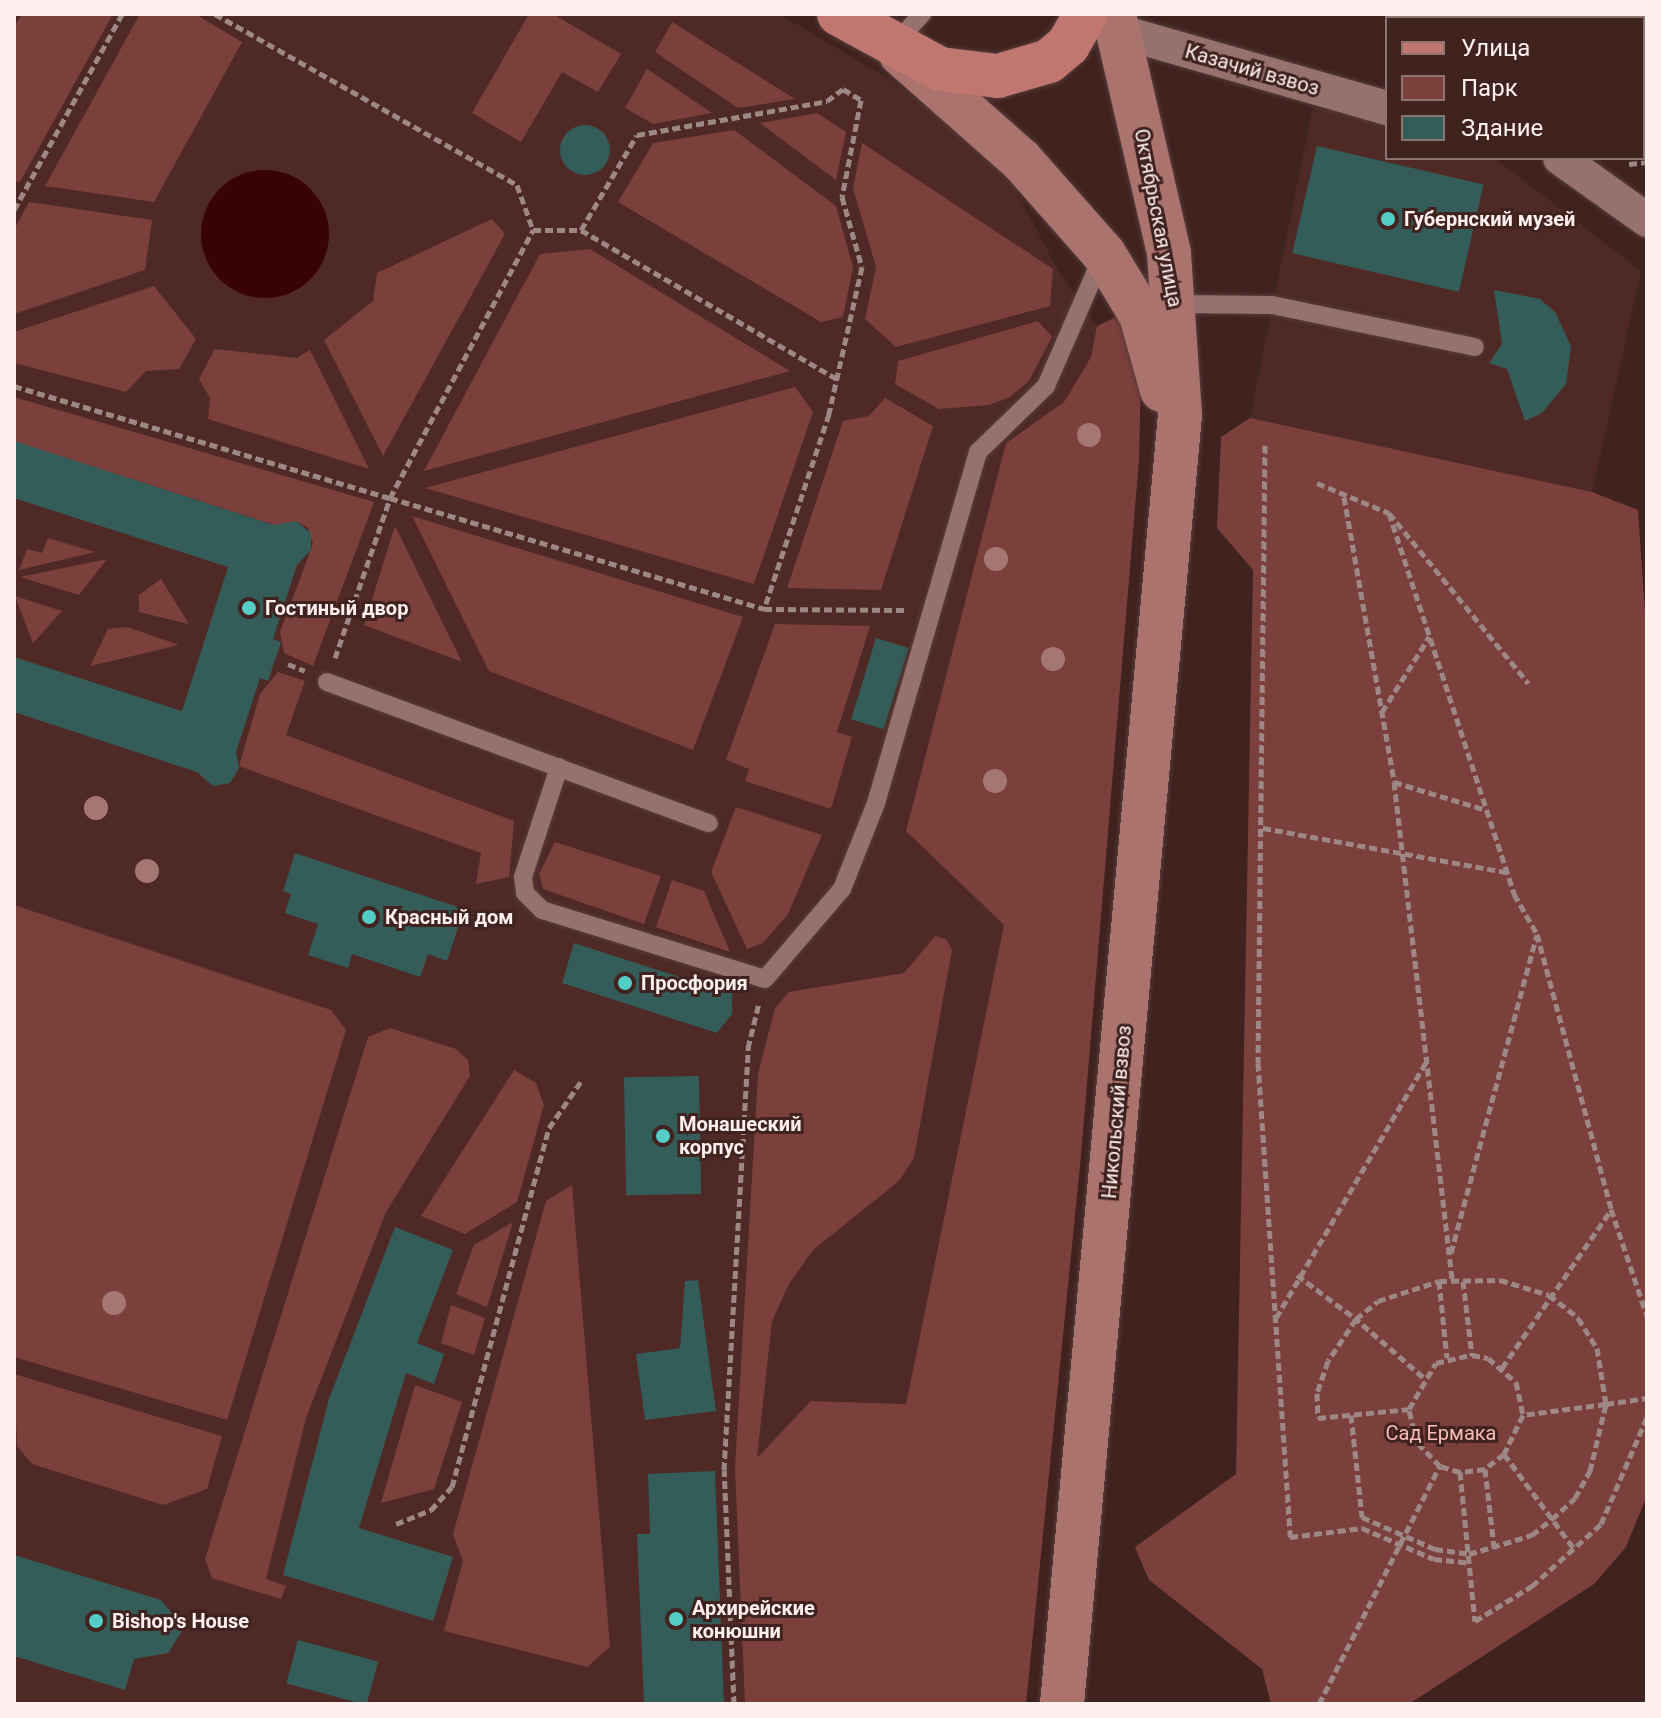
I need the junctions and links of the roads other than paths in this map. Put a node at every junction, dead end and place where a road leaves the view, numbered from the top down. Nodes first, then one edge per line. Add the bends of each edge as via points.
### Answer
1 (839, 14) edge
2 (922, 14) edge
3 (1106, 20) edge
4 (892, 47) junction
5 (1385, 107) edge
6 (1563, 160) edge
7 (1647, 220) edge
8 (1104, 254) junction
9 (1177, 304) junction
10 (1475, 347) dead end
11 (1173, 520) junction
12 (327, 682) road end
13 (559, 767) junction
14 (709, 823) dead end
15 (1062, 1704) edge

1 - 4 main road
2 - 4 lane
3 - 4 main road via 1049,61 998,76 940,69
3 - 5 street, Казачий взвоз
3 - 9 main road, Октябрьская улица
4 - 8 main road via 1021,160
6 - 7 street
8 - 11 main road via 1152,344 1168,432
8 - 13 lane via 1046,386 997,427 978,452 851,868 807,937 765,979 542,910 525,893 523,877
9 - 10 lane via 1272,305
9 - 11 main road, Октябрьская улица via 1180,415
11 - 15 main road, Никольский взвоз
12 - 13 lane
13 - 14 lane

